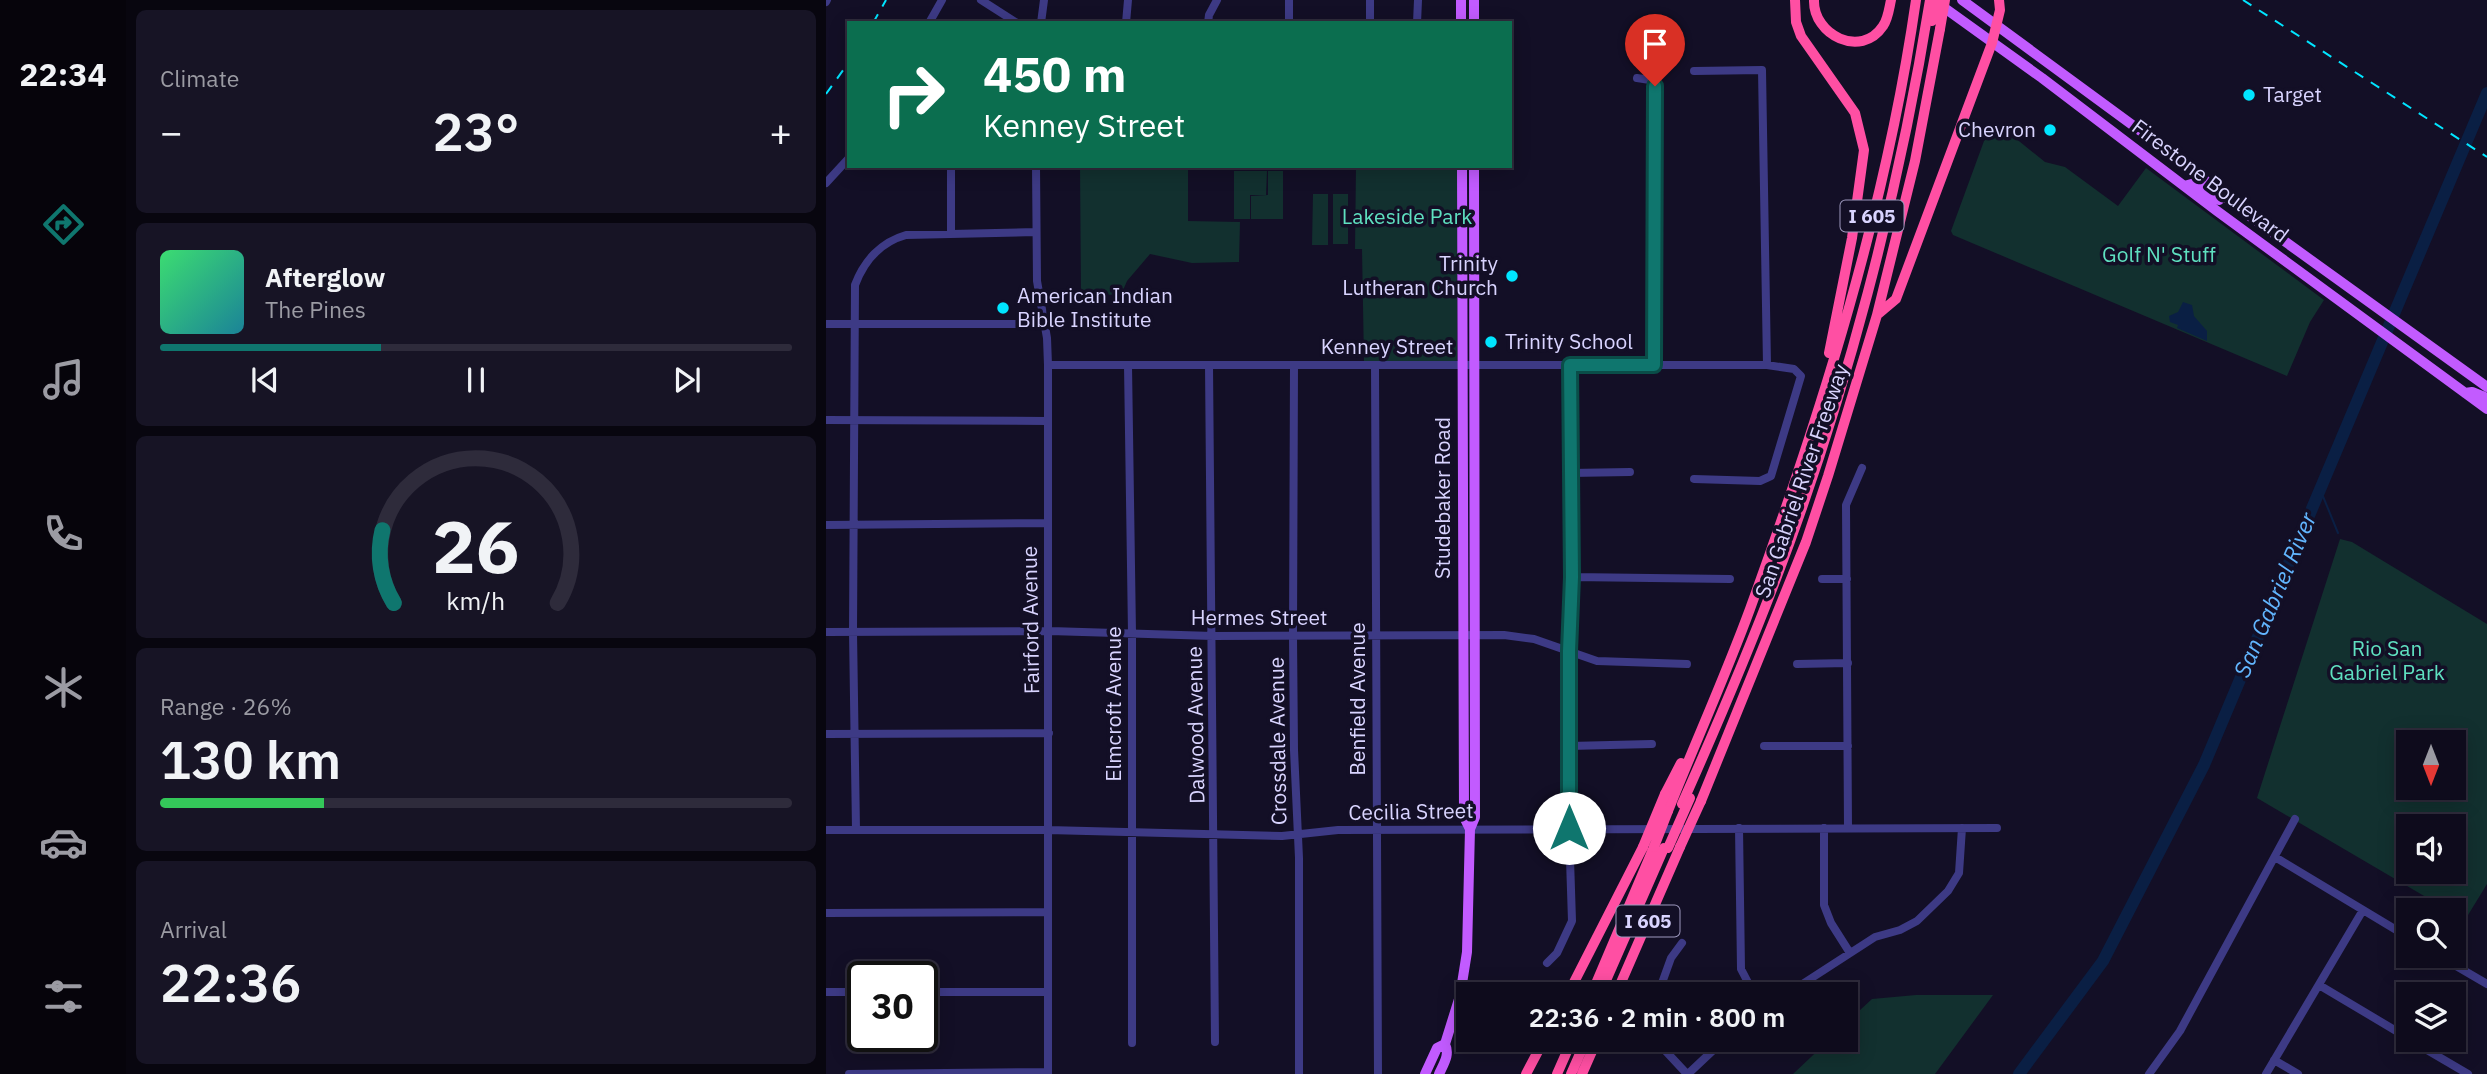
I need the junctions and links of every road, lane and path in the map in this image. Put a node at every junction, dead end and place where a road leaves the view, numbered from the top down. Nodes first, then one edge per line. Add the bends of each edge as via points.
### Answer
1 (942, 0) edge
2 (981, 0) edge
3 (1044, 0) edge
4 (1128, 0) edge
5 (1217, 0) edge
6 (1289, 0) edge
7 (1370, 0) edge
8 (1418, 0) edge
9 (1461, 0) edge
10 (1474, 0) edge
11 (1795, 0) edge
12 (1814, 0) edge
13 (1933, 0) edge
14 (1945, 0) edge
15 (1962, 0) edge
16 (1999, 0) edge
17 (1891, 1) edge
18 (1916, 4) edge
19 (930, 21) edge
20 (1014, 21) edge
21 (1041, 21) edge
22 (1126, 21) edge
23 (1208, 21) edge
24 (1289, 21) edge
25 (1370, 21) edge
26 (1418, 21) edge
27 (1461, 21) edge
28 (1474, 21) edge
29 (1933, 23) junction
30 (1997, 27) junction
31 (1993, 43) junction
32 (1694, 71) dead end
33 (1637, 78) dead end
34 (847, 160) edge
35 (951, 168) edge
36 (1036, 168) edge
37 (1462, 168) edge
38 (1474, 168) edge
39 (826, 183) edge
40 (2184, 186) junction
41 (2244, 212) junction
42 (1036, 232) junction
43 (951, 233) junction
44 (1877, 315) junction
45 (826, 324) edge
46 (854, 324) junction
47 (1043, 324) junction
48 (1048, 365) junction
49 (1128, 365) junction
50 (1209, 365) junction
51 (1294, 365) junction
52 (1376, 365) junction
53 (1462, 365) junction
54 (1474, 365) junction
55 (1570, 365) junction
56 (1654, 365) junction
57 (1767, 365) junction
58 (2487, 387) edge
59 (2465, 393) junction
60 (2487, 398) edge
61 (2487, 409) edge
62 (826, 420) edge
63 (854, 420) junction
64 (1047, 421) junction
65 (1815, 421) junction
66 (1862, 468) dead end
67 (1630, 472) dead end
68 (1570, 473) junction
69 (1695, 479) dead end
70 (1047, 523) junction
71 (854, 524) junction
72 (826, 525) edge
73 (1572, 577) junction
74 (1730, 579) dead end
75 (1822, 579) dead end
76 (1847, 579) junction
77 (1050, 631) junction
78 (826, 632) edge
79 (853, 632) junction
80 (1132, 632) junction
81 (1375, 635) junction
82 (1213, 636) junction
83 (1293, 636) junction
84 (1463, 636) junction
85 (1475, 636) junction
86 (1569, 651) junction
87 (1848, 663) junction
88 (1688, 664) dead end
89 (1797, 664) dead end
90 (1712, 701) junction
91 (1049, 733) junction
92 (826, 734) edge
93 (856, 734) junction
94 (1652, 744) dead end
95 (1569, 746) junction
96 (1764, 746) dead end
97 (1848, 746) junction
98 (1695, 800) junction
99 (1674, 811) junction
100 (2295, 819) dead end
101 (1569, 828) junction
102 (1739, 828) junction
103 (1824, 828) junction
104 (1848, 828) junction
105 (1962, 828) junction
106 (1997, 828) dead end
107 (1470, 829) junction
108 (826, 830) edge
109 (856, 830) junction
110 (1048, 830) junction
111 (1377, 830) junction
112 (1132, 832) junction
113 (1297, 835) junction
114 (1215, 836) junction
115 (1657, 847) junction
116 (2275, 858) junction
117 (2363, 910) junction
118 (1048, 912) junction
119 (826, 913) edge
120 (2396, 930) edge
121 (1682, 943) dead end
122 (1850, 953) junction
123 (1547, 963) dead end
124 (2460, 968) edge
125 (1575, 982) edge
126 (1598, 982) edge
127 (1610, 982) edge
128 (1621, 982) edge
129 (1662, 982) edge
130 (1748, 982) edge
131 (1805, 982) edge
132 (2487, 984) edge
133 (2319, 985) junction
134 (826, 992) edge
135 (847, 992) edge
136 (938, 992) edge
137 (1048, 992) junction
138 (2396, 1031) edge
139 (1215, 1042) dead end
140 (1132, 1043) dead end
141 (1445, 1044) junction
142 (1538, 1052) edge
143 (1567, 1052) edge
144 (1581, 1052) edge
145 (1592, 1052) edge
146 (1667, 1052) edge
147 (1711, 1052) edge
148 (2431, 1052) edge
149 (2274, 1060) junction
150 (968, 1073) edge
151 (1048, 1073) edge
152 (849, 1074) edge
153 (889, 1074) edge
154 (1299, 1074) edge
155 (1378, 1074) edge
156 (1424, 1074) edge
157 (1439, 1074) edge
158 (1526, 1074) edge
159 (1557, 1074) edge
160 (1571, 1074) edge
161 (1582, 1074) edge
162 (1688, 1074) edge
163 (2149, 1074) edge
164 (2266, 1074) edge
165 (2298, 1074) edge
166 (2468, 1074) edge

1 - 19 street
2 - 20 street
3 - 21 street
4 - 22 street
5 - 23 street
6 - 24 street
7 - 25 street
8 - 26 street
9 - 27 main road
10 - 28 main road
11 - 65 highway via 1801,36 1854,113 1864,150 1852,238
12 - 17 highway via 1823,29 1849,41 1868,40 1876,34
13 - 29 highway, bridge
13 - 31 main road, Firestone Boulevard
14 - 29 highway, San Gabriel River Freeway / I 605, bridge
15 - 30 main road, Firestone Boulevard
16 - 30 highway
18 - 65 highway, San Gabriel River Freeway / I 605 via 1889,151
29 - 44 highway, San Gabriel River Freeway / I 605 via 1916,161
29 - 98 highway via 1889,225 1838,412 1775,594
29 - 99 highway via 1839,390 1776,578
30 - 31 highway
30 - 41 main road, Firestone Boulevard
31 - 40 main road, Firestone Boulevard
31 - 44 highway via 1896,299
32 - 57 street via 1762,70
33 - 56 street via 1653,83 1655,100
34 - 39 street
35 - 43 street
36 - 42 street, Fairford Avenue
37 - 53 main road, Studebaker Road
38 - 54 main road, Studebaker Road
40 - 41 main road via 2195,183 2231,209
40 - 59 main road, Firestone Boulevard
41 - 58 main road, Firestone Boulevard
42 - 43 street
42 - 47 street, Fairford Avenue
43 - 46 street via 906,235 887,242 864,266 855,285
44 - 98 highway, San Gabriel River Freeway / I 605 via 1806,542
45 - 46 street
46 - 47 street
46 - 63 street
47 - 48 street, Fairford Avenue
48 - 49 street, Kenney Street
48 - 64 street, Fairford Avenue
49 - 50 street, Kenney Street
49 - 80 street, Elmcroft Avenue
50 - 51 street, Kenney Street
50 - 82 street, Dalwood Avenue
51 - 52 street, Kenney Street
51 - 83 street, Crossdale Avenue
52 - 53 street, Kenney Street
52 - 81 street, Benfield Avenue
53 - 54 street, Kenney Street
53 - 84 main road, Studebaker Road
54 - 55 street, Kenney Street
54 - 85 main road, Studebaker Road
55 - 56 street, Kenney Street
55 - 68 street
56 - 57 street, Kenney Street
57 - 69 street, Kenney Street via 1794,369 1801,376 1771,476 1760,481
59 - 60 main road, Firestone Boulevard
59 - 61 main road, Firestone Boulevard
62 - 63 street
63 - 64 street
63 - 71 street
64 - 70 street, Fairford Avenue
65 - 90 highway, San Gabriel River Freeway / I 605 via 1749,611
66 - 76 street via 1846,506
67 - 68 street
68 - 73 street
70 - 71 street
70 - 77 street, Fairford Avenue
71 - 72 street
71 - 79 street
73 - 74 street
73 - 86 street
75 - 76 street
76 - 87 street
77 - 79 street, Hermes Street
77 - 80 street, Hermes Street
77 - 91 street, Fairford Avenue
78 - 79 street, Hermes Street
79 - 93 street
80 - 82 street, Hermes Street
80 - 112 street, Elmcroft Avenue
81 - 83 street, Hermes Street
81 - 84 street, Hermes Street
81 - 111 street, Benfield Avenue
82 - 83 street, Hermes Street
82 - 114 street, Dalwood Avenue
83 - 113 street, Crossdale Avenue
84 - 85 street, Hermes Street
84 - 107 main road, Studebaker Road via 1464,817
85 - 86 street, Hermes Street via 1534,639
85 - 107 main road, Studebaker Road via 1475,817
86 - 88 street, Hermes Street via 1597,661
86 - 95 street
87 - 89 street
87 - 97 street
90 - 99 highway, San Gabriel River Freeway / I 605
90 - 115 highway, bridge via 1665,794
91 - 93 street
91 - 110 street, Fairford Avenue
92 - 93 street
93 - 109 street
94 - 95 street
95 - 101 street
96 - 97 street
97 - 104 street
98 - 115 highway, bridge
98 - 128 highway, San Gabriel River Freeway / I 605, bridge via 1680,847
99 - 115 highway, San Gabriel River Freeway / I 605, bridge
100 - 116 street
101 - 102 street, Cecilia Street
101 - 107 street, Cecilia Street
101 - 123 street via 1572,921
102 - 103 street, Cecilia Street
102 - 130 street via 1741,969
103 - 104 street, Cecilia Street
103 - 122 street via 1824,905
104 - 105 street, Cecilia Street
105 - 106 street, Cecilia Street
105 - 122 street via 1959,873 1948,891 1917,921 1875,937
107 - 111 street, Cecilia Street
107 - 141 main road, Studebaker Road via 1467,952
108 - 109 street, Cecilia Street
109 - 110 street, Cecilia Street
110 - 112 street, Cecilia Street
110 - 118 street, Fairford Avenue
111 - 113 street, Cecilia Street
111 - 155 street, Benfield Avenue
112 - 114 street, Cecilia Street
112 - 140 street, Elmcroft Avenue
113 - 114 street, Cecilia Street
113 - 154 street, Crossdale Avenue
114 - 139 street, Dalwood Avenue
115 - 125 highway
115 - 126 highway, San Gabriel River Freeway / I 605
115 - 127 highway
116 - 117 street
116 - 163 street via 2180,1031
117 - 120 street
117 - 133 street
118 - 119 street
118 - 137 street, Fairford Avenue
121 - 129 street
122 - 131 street
124 - 132 street
133 - 138 street
133 - 149 street
134 - 135 street
136 - 137 street
137 - 151 street, Fairford Avenue
141 - 156 main road, Studebaker Road via 1437,1048
141 - 157 main road, Studebaker Road via 1448,1052
142 - 158 highway
143 - 159 highway
144 - 160 highway
145 - 161 highway
146 - 162 street
147 - 162 street
148 - 166 street
149 - 164 street
149 - 165 street
150 - 151 street
150 - 153 street
152 - 153 street

